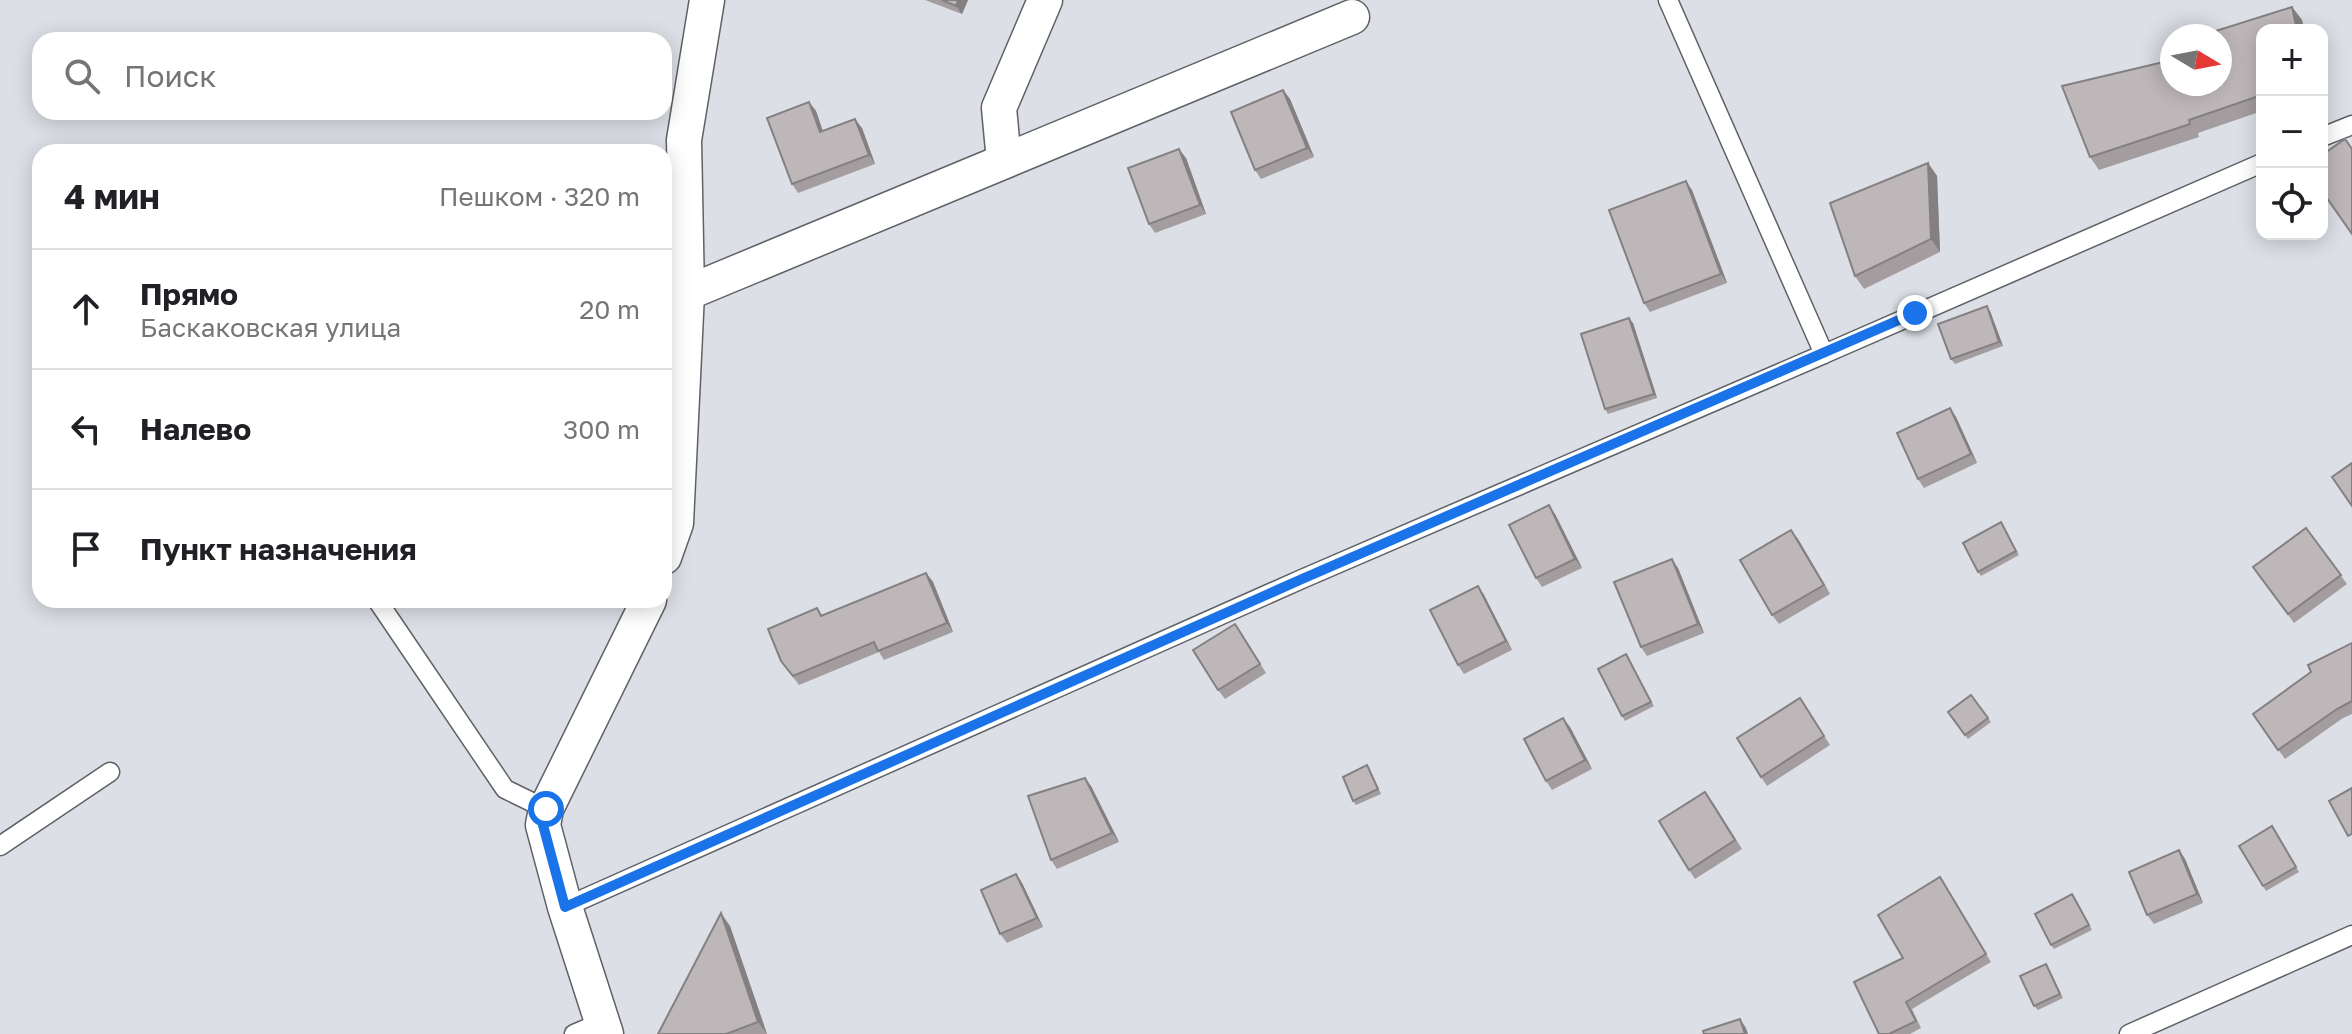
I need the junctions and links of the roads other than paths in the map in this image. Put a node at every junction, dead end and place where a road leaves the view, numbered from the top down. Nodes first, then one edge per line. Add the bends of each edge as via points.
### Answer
1 (707, 0) edge
2 (1045, 0) edge
3 (1668, 0) edge
4 (1352, 17) dead end
5 (2352, 125) edge
6 (2328, 135) edge
7 (1004, 161) junction
8 (2256, 166) edge
9 (687, 293) junction
10 (1824, 354) junction
11 (672, 534) edge
12 (382, 608) edge
13 (645, 608) edge
14 (110, 772) dead end
15 (545, 817) junction
16 (0, 846) edge
17 (565, 907) junction
18 (2352, 935) edge
19 (594, 1030) edge
20 (2129, 1034) edge

1 - 9 street via 684,140
2 - 7 street via 999,108
3 - 10 lane
4 - 7 street
5 - 6 lane
7 - 9 street
8 - 10 lane
9 - 11 street
10 - 17 lane
12 - 15 lane via 505,789
13 - 15 street
14 - 16 lane
15 - 17 street
17 - 19 street
18 - 20 lane

